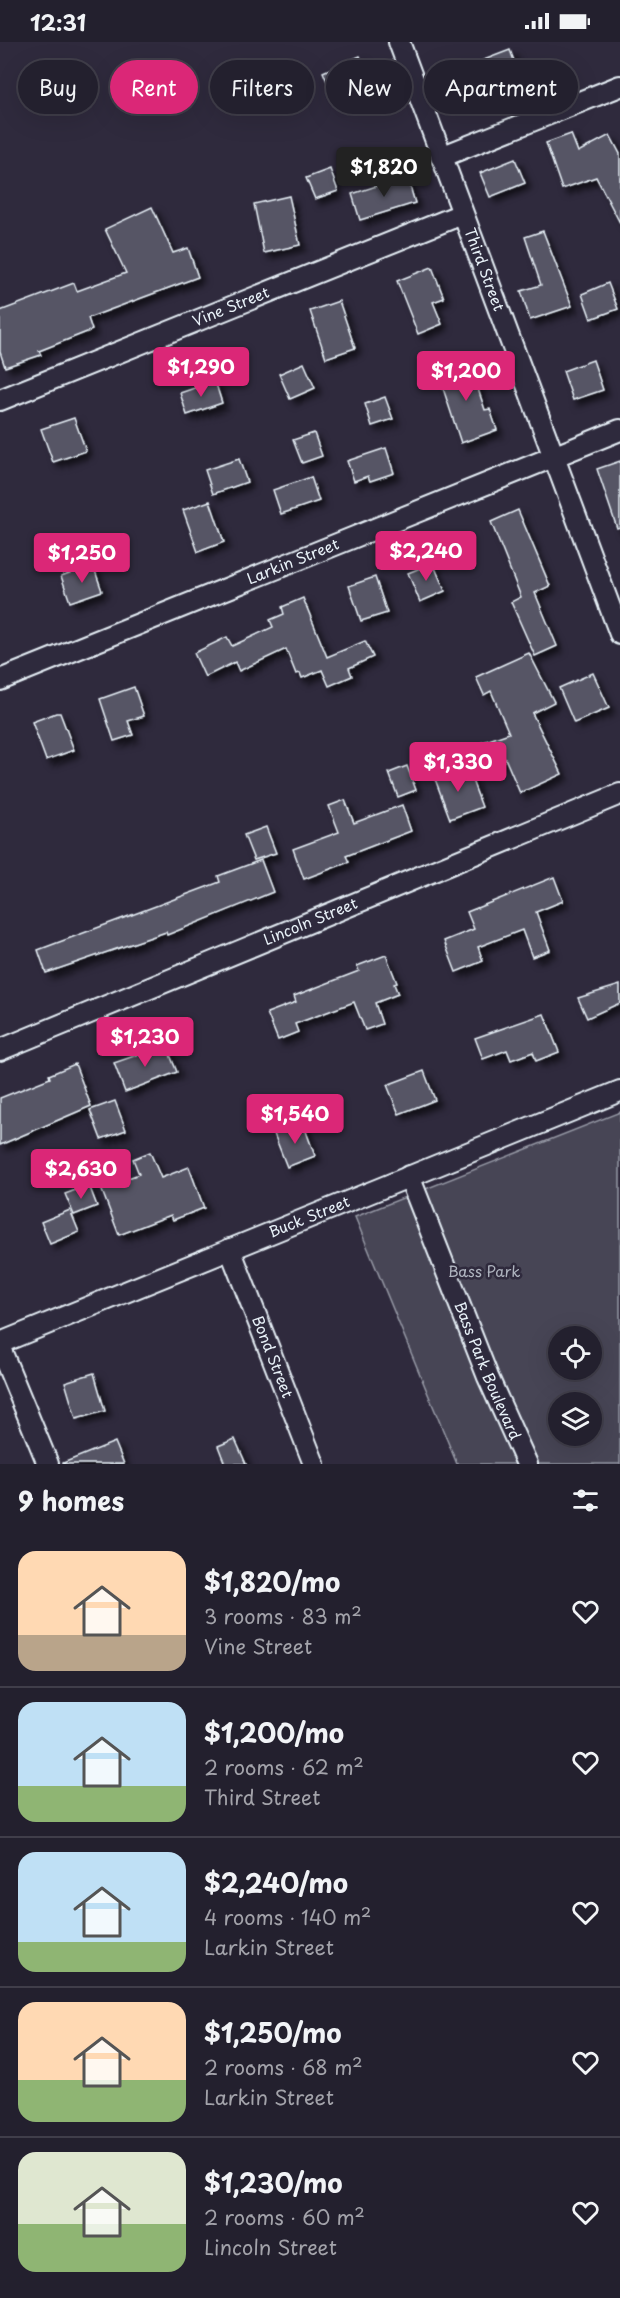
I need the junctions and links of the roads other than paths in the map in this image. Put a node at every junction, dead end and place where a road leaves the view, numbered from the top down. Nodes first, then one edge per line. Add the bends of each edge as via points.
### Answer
1 (399, 42) edge
2 (620, 86) edge
3 (441, 157) junction
4 (462, 214) junction
5 (0, 400) edge
6 (620, 430) edge
7 (553, 459) junction
8 (620, 634) edge
9 (0, 680) edge
10 (620, 794) edge
11 (0, 1050) edge
12 (620, 1091) edge
13 (409, 1176) junction
14 (230, 1250) junction
15 (0, 1346) edge
16 (48, 1464) edge
17 (314, 1464) edge
18 (528, 1464) edge

1 - 3 street, Third Street
2 - 3 street
3 - 4 street, Third Street
4 - 5 street, Vine Street
4 - 7 street, Third Street
6 - 7 street, Larkin Street
7 - 8 street, Third Street
7 - 9 street, Larkin Street
10 - 11 street, Lincoln Street
12 - 13 street, Buck Street
13 - 14 street, Buck Street
13 - 18 street, Bass Park Boulevard via 488,1377
14 - 15 street, Buck Street
14 - 17 street, Bond Street
15 - 16 street

